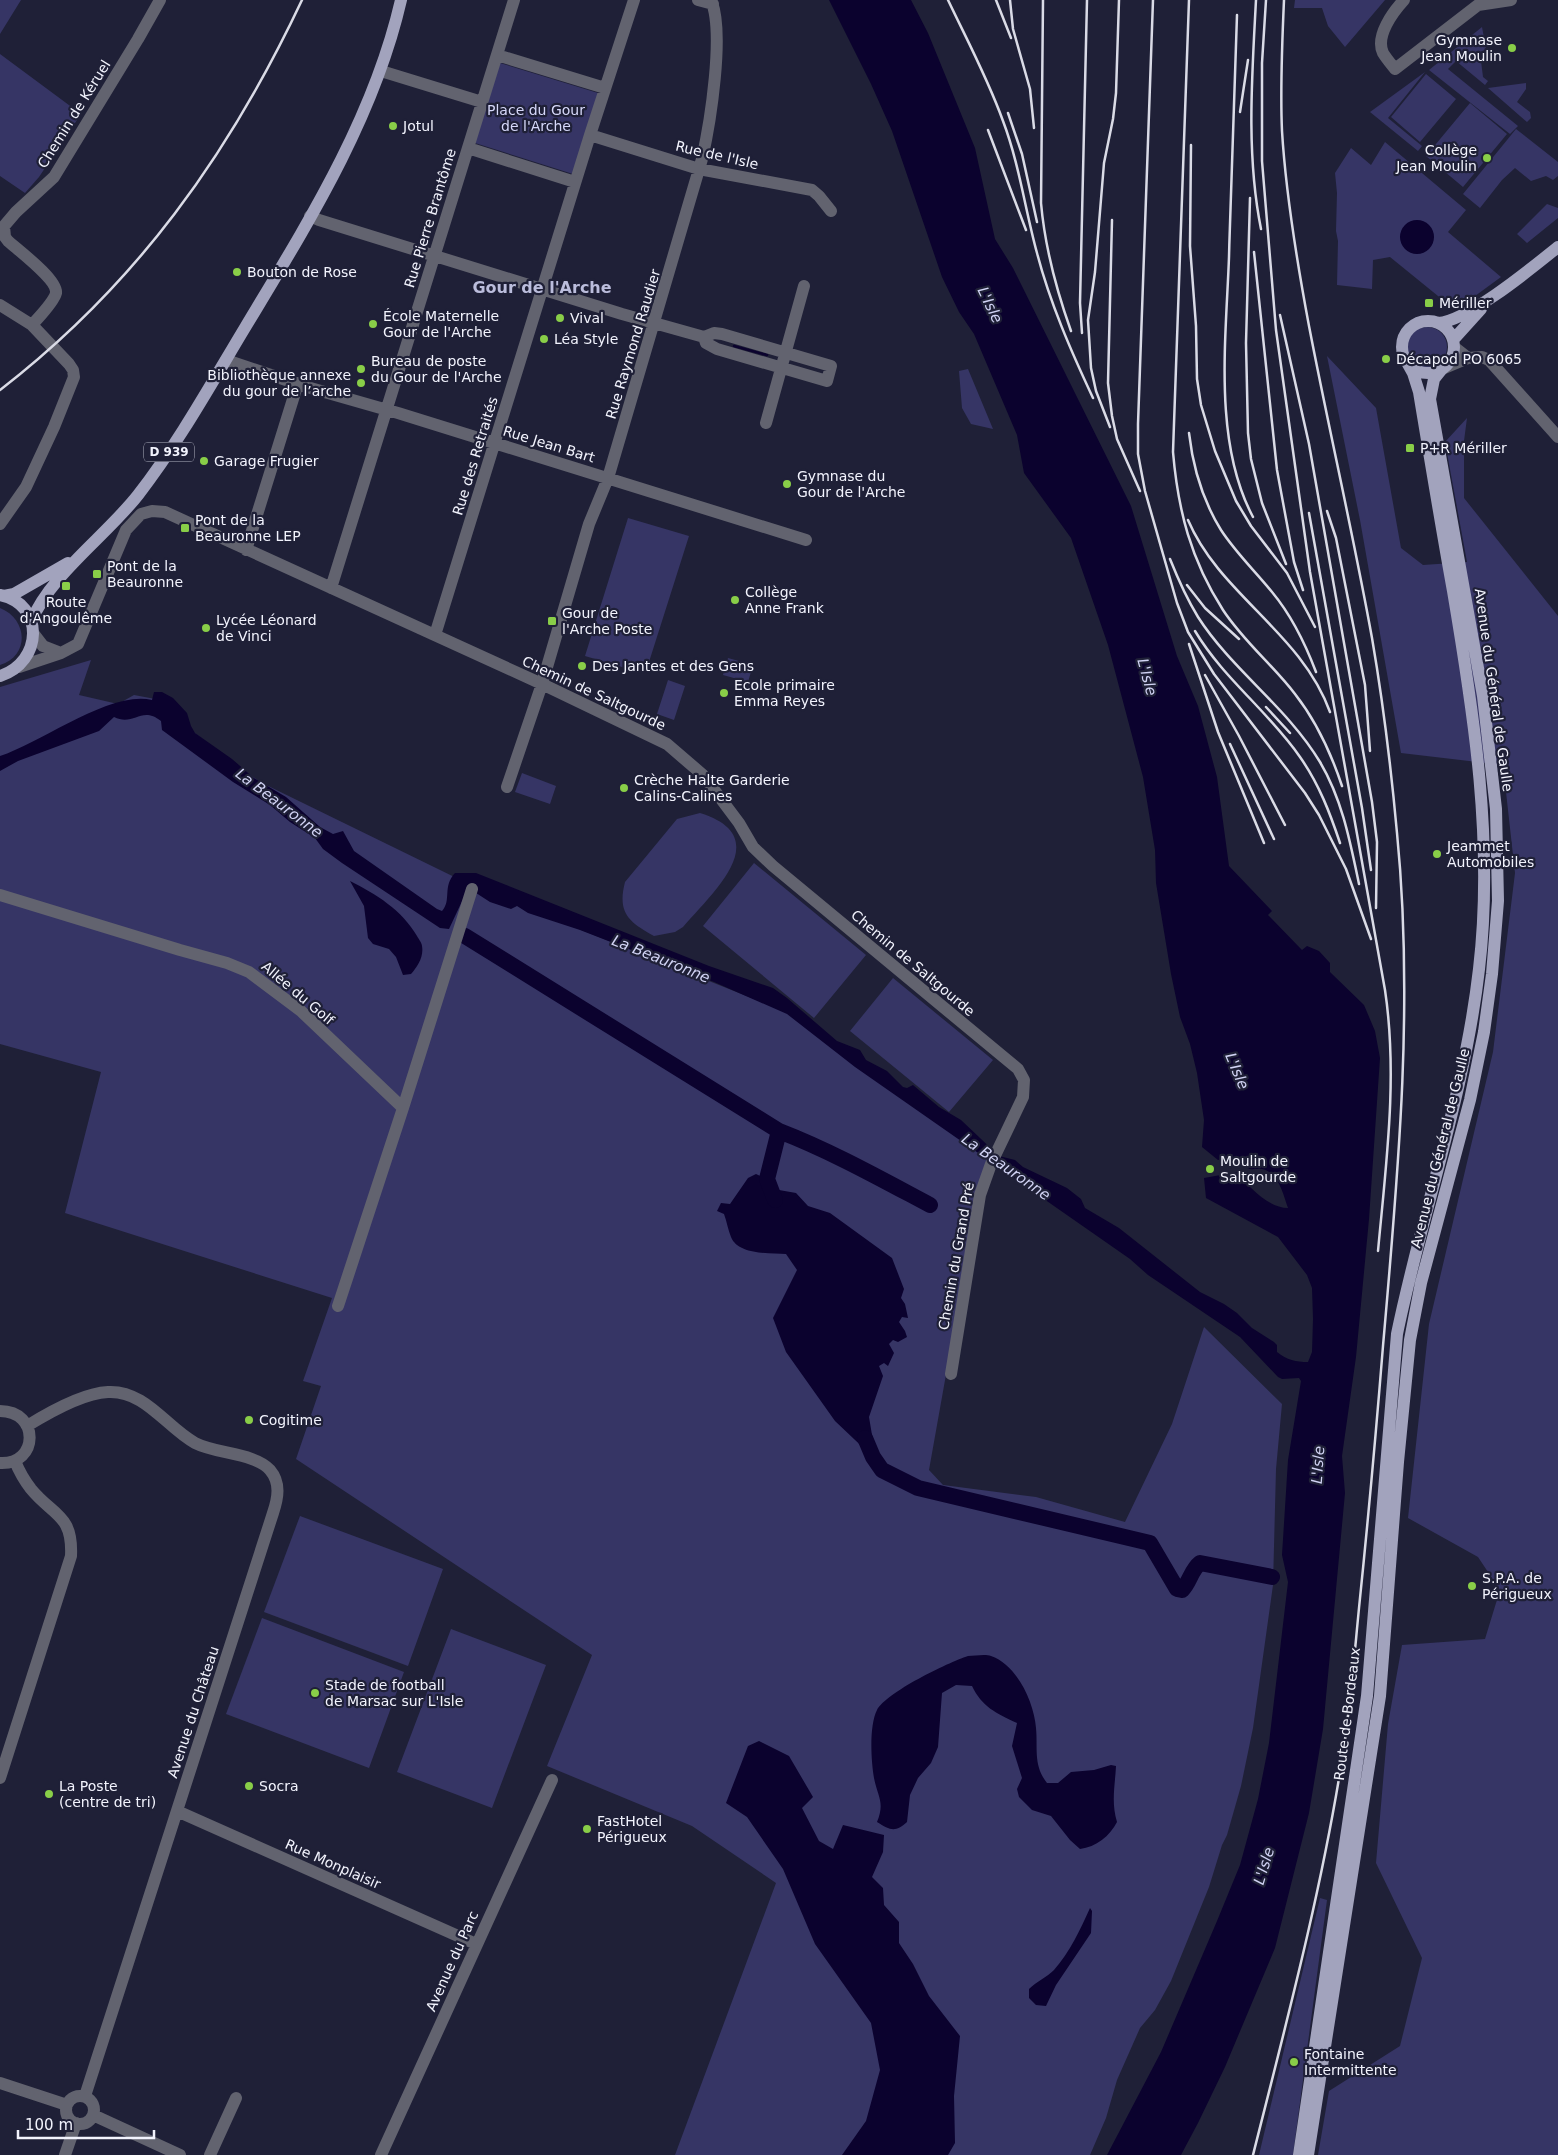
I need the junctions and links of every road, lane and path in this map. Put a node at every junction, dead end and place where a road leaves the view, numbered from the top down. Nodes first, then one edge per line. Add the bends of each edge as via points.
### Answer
1 (160, 0) edge
2 (401, 0) edge
3 (514, 0) edge
4 (634, 0) edge
5 (698, 0) edge
6 (1404, 0) edge
7 (1511, 0) edge
8 (712, 2) edge
9 (497, 55) junction
10 (381, 71) junction
11 (606, 88) junction
12 (482, 102) junction
13 (590, 136) junction
14 (468, 148) junction
15 (699, 169) junction
16 (576, 182) junction
17 (830, 211) dead end
18 (310, 216) junction
19 (1558, 247) edge
20 (434, 256) junction
21 (804, 286) dead end
22 (542, 289) junction
23 (1499, 292) junction
24 (0, 306) edge
25 (654, 323) junction
26 (1438, 323) junction
27 (32, 325) junction
28 (722, 334) junction
29 (704, 337) junction
30 (1454, 344) junction
31 (718, 349) junction
32 (786, 353) junction
33 (1468, 358) junction
34 (226, 360) junction
35 (1408, 364) junction
36 (781, 368) junction
37 (1442, 369) junction
38 (300, 384) junction
39 (386, 411) junction
40 (766, 423) dead end
41 (1558, 437) edge
42 (495, 444) junction
43 (608, 478) junction
44 (0, 524) edge
45 (806, 540) dead end
46 (87, 550) junction
47 (246, 550) junction
48 (331, 588) junction
49 (2, 596) edge
50 (32, 627) junction
51 (435, 635) junction
52 (62, 653) junction
53 (19, 667) junction
54 (0, 676) edge
55 (542, 684) junction
56 (508, 787) dead end
57 (472, 889) dead end
58 (0, 895) edge
59 (403, 1108) junction
60 (991, 1164) joint
61 (1409, 1275) joint
62 (1421, 1282) joint
63 (338, 1306) dead end
64 (951, 1374) dead end
65 (0, 1411) edge
66 (28, 1426) junction
67 (15, 1461) junction
68 (0, 1463) edge
69 (0, 1778) edge
70 (552, 1780) dead end
71 (177, 1811) junction
72 (476, 1944) junction
73 (0, 2083) edge
74 (85, 2096) junction
75 (236, 2098) dead end
76 (67, 2105) junction
77 (93, 2115) junction
78 (76, 2123) junction
79 (65, 2155) edge
80 (180, 2155) edge
81 (210, 2155) edge
82 (381, 2155) edge
83 (1299, 2155) edge
84 (1308, 2155) edge

1 - 27 street, Chemin de Kéruel via 54,176 4,226 8,241 46,274 55,287 53,299
2 - 10 main road, D 939
3 - 9 street, Rue Pierre Brantôme
4 - 11 street, Rue des Retraités
5 - 8 street
6 - 7 street via 1382,36 1383,53 1395,69 1478,5
8 - 15 street, Rue Raymond Raudier via 716,41 712,107
9 - 11 street
9 - 12 street, Rue Pierre Brantôme
10 - 12 street
10 - 18 main road, D 939 via 360,122
11 - 13 street, Rue des Retraités
12 - 14 street, Rue Pierre Brantôme
13 - 15 street, Rue de l'Isle
13 - 16 street, Rue des Retraités
14 - 16 street
14 - 20 street, Rue Pierre Brantôme
15 - 17 street, Rue de l'Isle via 812,190
15 - 25 street, Rue Raymond Raudier
16 - 22 street, Rue des Retraités
18 - 20 street
18 - 34 main road, D 939
19 - 23 main road, Avenue du Général de Gaulle
20 - 22 street
20 - 39 street, Rue Pierre Brantôme
21 - 32 street
22 - 25 street
22 - 42 street, Rue des Retraités
23 - 26 main road, Avenue du Général de Gaulle via 1458,317
23 - 30 main road, Avenue du Général de Gaulle via 1465,324
24 - 27 street
25 - 29 street
25 - 43 street, Rue Raymond Raudier
26 - 30 main road via 1449,332
26 - 35 main road, Avenue du Général de Gaulle via 1420,323 1409,330 1402,349
27 - 44 street via 69,364 74,377 26,487
28 - 29 street
28 - 31 street via 726,343
28 - 32 street
29 - 31 street via 706,343
30 - 33 street
30 - 37 main road, Avenue du Général de Gaulle via 1453,356
31 - 36 street
32 - 36 street
32 - 36 street via 831,366 827,381
33 - 37 street
33 - 41 street via 1482,356 1489,360
34 - 38 street, Rue Jean Bart
34 - 46 main road, D 939 via 198,410 137,496
35 - 37 main road via 1424,373
35 - 61 main road, Avenue du Général de Gaulle via 1419,392 1464,657 1480,780 1483,861 1480,968 1470,1038
36 - 40 street
37 - 62 main road, Avenue du Général de Gaulle via 1434,379 1430,399 1483,696 1496,809 1498,901 1484,1032 1472,1090
38 - 39 street, Rue Jean Bart
38 - 47 street
39 - 42 street, Rue Jean Bart
39 - 48 street, Rue Pierre Brantôme
42 - 43 street, Rue Jean Bart
42 - 51 street, Rue des Retraités
43 - 45 street, Rue Jean Bart
43 - 55 street, Rue Raymond Raudier via 589,524
46 - 49 main road, D 939 via 40,580 14,594
46 - 50 main road, D 939 via 60,578 34,613
47 - 48 street, Chemin de Saltgourde
47 - 52 street, Chemin de Saltgourde via 165,512 141,514 124,534 78,644
48 - 51 street, Chemin de Saltgourde
49 - 50 main road via 20,606
50 - 52 street via 43,646
50 - 53 main road via 31,648
51 - 55 street, Chemin de Saltgourde
52 - 53 street, Chemin de Saltgourde
53 - 54 main road
55 - 56 street, Rue Raymond Raudier
55 - 60 street, Chemin de Saltgourde via 667,744 703,775 753,847 773,866 1018,1069 1024,1080 1023,1097
57 - 59 street
58 - 59 street, Allée du Golf via 249,972 300,1011
59 - 63 street
60 - 64 street, Chemin du Grand Pré via 980,1195
61 - 83 main road, Route de Bordeaux via 1397,1334 1366,1696
62 - 84 main road, Route de Bordeaux via 1410,1340 1380,1696
65 - 66 street via 16,1414
66 - 67 street via 30,1442
66 - 71 street, Avenue du Château via 93,1394 125,1394 154,1410 192,1442 260,1462 275,1478 278,1488 273,1514
67 - 68 street
67 - 69 street via 32,1490 67,1525 72,1539 72,1556
70 - 72 street, Avenue du Parc
71 - 72 street, Rue Monplaisir
71 - 74 street, Avenue du Château
72 - 82 street, Avenue du Parc
73 - 76 street
74 - 76 street via 76,2096
74 - 77 street via 92,2102
75 - 81 street
76 - 78 street via 66,2114
77 - 78 street via 84,2123
77 - 80 street
78 - 79 street

